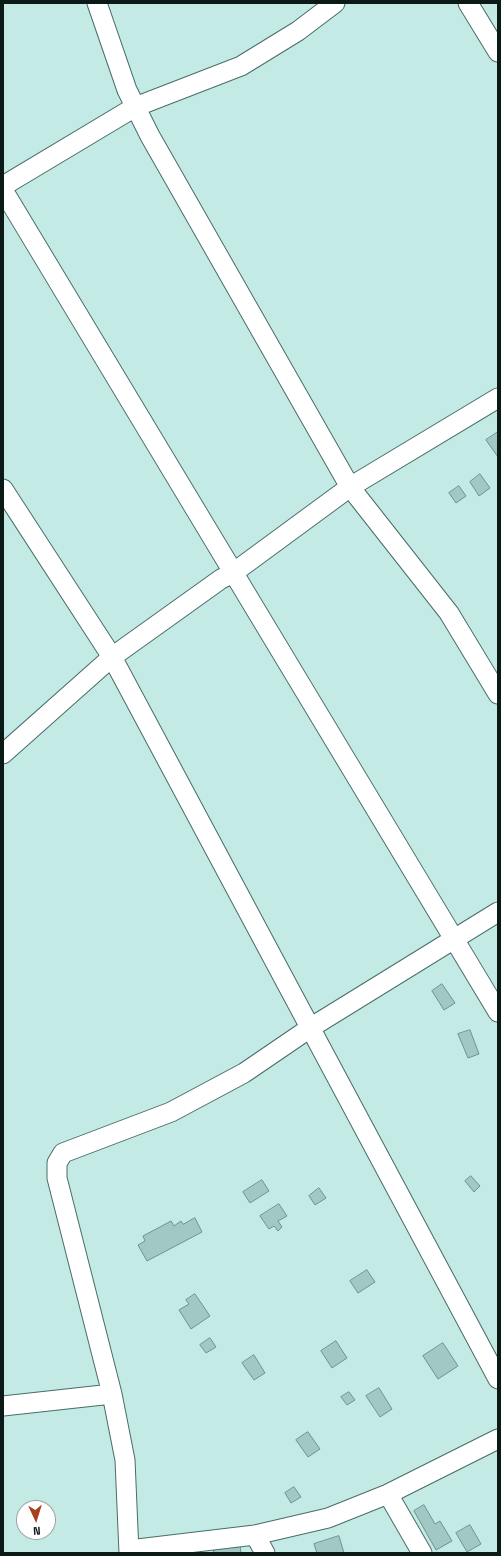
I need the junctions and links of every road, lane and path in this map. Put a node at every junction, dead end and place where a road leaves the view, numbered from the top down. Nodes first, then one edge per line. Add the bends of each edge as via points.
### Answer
1 (97, 3) edge
2 (335, 3) edge
3 (468, 3) edge
4 (498, 52) edge
5 (135, 107) junction
6 (3, 186) edge
7 (3, 190) edge
8 (498, 398) edge
9 (350, 487) junction
10 (3, 489) edge
11 (233, 573) junction
12 (112, 657) junction
13 (498, 694) edge
14 (3, 754) edge
15 (498, 912) edge
16 (454, 938) junction
17 (498, 1012) edge
18 (310, 1028) junction
19 (498, 1379) edge
20 (112, 1394) junction
21 (3, 1406) edge
22 (498, 1439) edge
23 (388, 1494) junction
24 (255, 1534) junction
25 (129, 1551) edge
26 (265, 1553) edge
27 (422, 1553) edge

1 - 5 street
2 - 5 street via 241,66
3 - 4 street
5 - 6 street
5 - 9 street
7 - 11 street
8 - 9 street
9 - 11 street
9 - 13 street via 449,613
10 - 12 street
11 - 12 street
11 - 16 street
12 - 14 street
12 - 18 street
15 - 16 street
16 - 17 street
16 - 18 street
18 - 19 street
18 - 20 street via 244,1073 171,1112 63,1153 57,1163 57,1178
20 - 21 street
20 - 25 street via 125,1460
22 - 23 street
23 - 24 street via 328,1518
23 - 27 street
24 - 25 street
24 - 26 street

